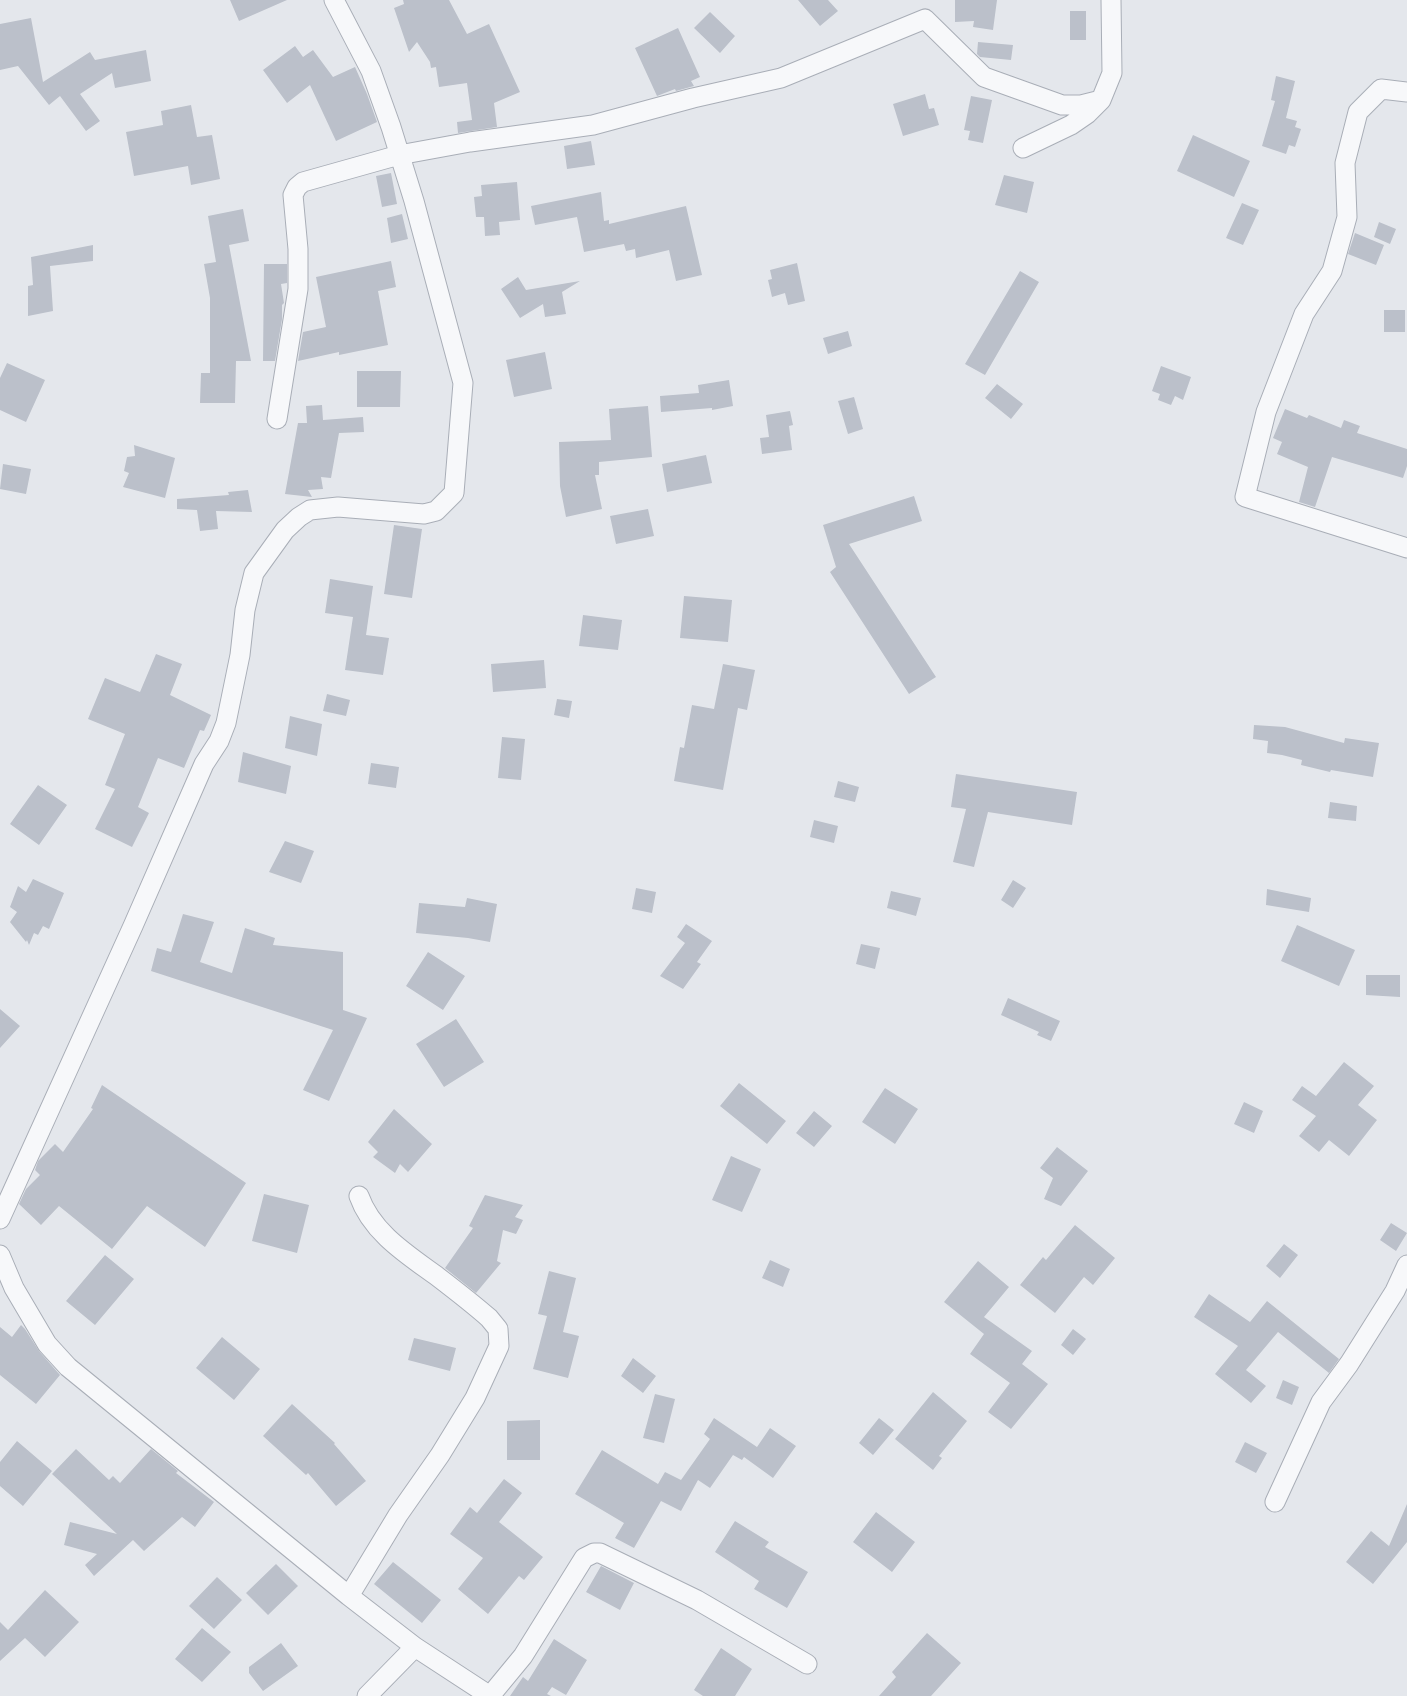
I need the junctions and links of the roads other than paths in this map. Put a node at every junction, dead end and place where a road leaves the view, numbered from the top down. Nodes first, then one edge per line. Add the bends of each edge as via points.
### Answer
1 (334, 0) edge
2 (1111, 0) edge
3 (1407, 92) edge
4 (1101, 100) junction
5 (1023, 148) dead end
6 (399, 155) junction
7 (277, 420) dead end
8 (1407, 548) edge
9 (359, 1196) dead end
10 (0, 1219) edge
11 (0, 1256) edge
12 (1407, 1266) edge
13 (1274, 1502) dead end
14 (349, 1596) junction
15 (415, 1647) junction
16 (807, 1664) dead end
17 (367, 1696) edge
18 (490, 1696) edge

1 - 6 street via 371,71
2 - 4 street via 1112,72
3 - 8 street via 1381,89 1358,112 1346,163 1347,217 1332,271 1304,314 1266,412 1245,498
4 - 5 street via 1071,125
4 - 6 street via 1062,105 984,77 925,19 781,78 592,125
6 - 7 street via 303,182 293,194 298,289
6 - 10 street via 463,382 454,493 436,511 424,514 338,507 310,510 285,530 254,573 244,610 240,655 229,709 219,741 204,764
9 - 14 street via 371,1220 390,1240 489,1318 500,1337 475,1398
11 - 14 street via 14,1288 47,1344 68,1367
12 - 13 street via 1349,1364 1321,1402
14 - 15 street
15 - 17 street
15 - 18 street
16 - 18 street via 697,1600 594,1553 584,1558 523,1656

